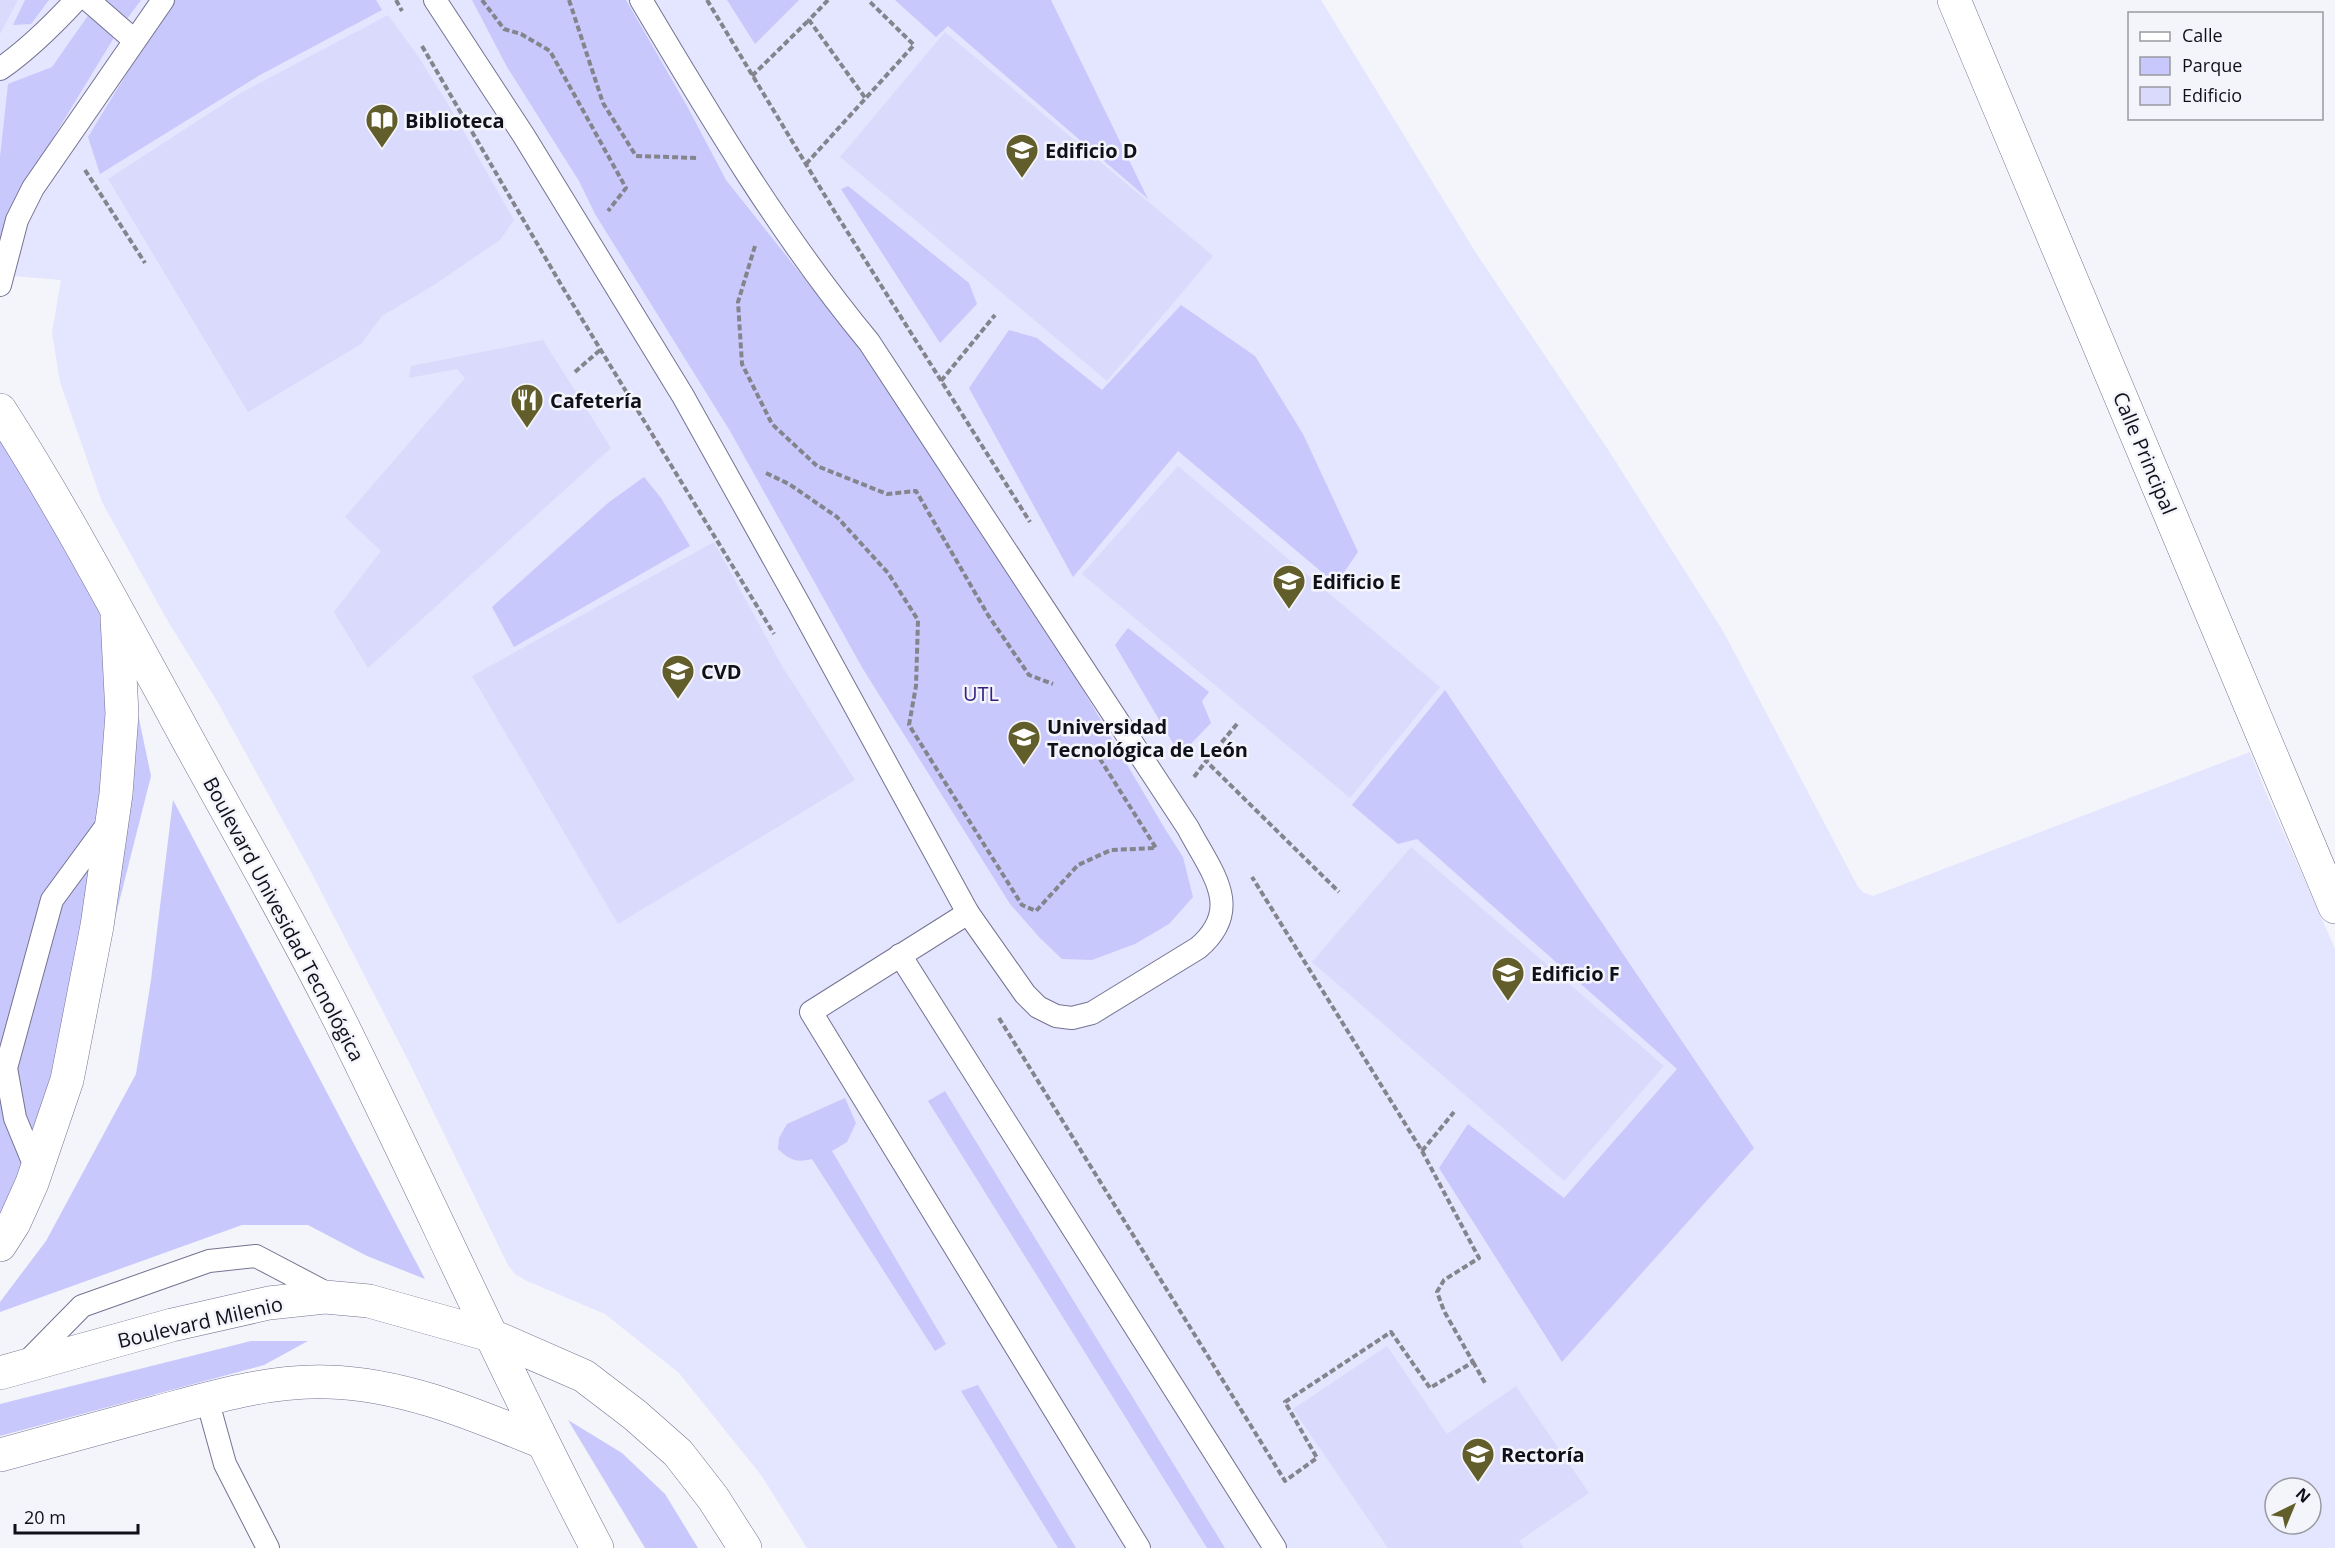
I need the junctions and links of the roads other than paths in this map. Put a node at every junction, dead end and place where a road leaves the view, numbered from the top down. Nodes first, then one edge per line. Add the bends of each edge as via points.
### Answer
1 (76, 0) edge
2 (88, 0) edge
3 (163, 0) edge
4 (435, 0) edge
5 (641, 0) edge
6 (1953, 0) edge
7 (134, 40) junction
8 (0, 69) edge
9 (0, 285) edge
10 (0, 410) edge
11 (117, 609) junction
12 (112, 817) junction
13 (2335, 908) edge
14 (968, 913) junction
15 (900, 955) junction
16 (36, 1168) junction
17 (0, 1245) edge
18 (335, 1298) junction
19 (490, 1335) junction
20 (12, 1370) edge
21 (207, 1399) junction
22 (542, 1442) junction
23 (0, 1455) edge
24 (268, 1548) edge
25 (597, 1548) edge
26 (746, 1548) edge
27 (1139, 1548) edge
28 (1275, 1548) edge

1 - 8 lane via 39,39
2 - 7 lane
3 - 7 lane
4 - 14 lane via 524,136 683,396
5 - 14 lane via 762,197 869,342 1188,828 1222,894 1223,908 1211,937 1198,948 1092,1013 1072,1018 1056,1016 1031,1001
6 - 13 street, Calle Principal
7 - 9 lane via 33,188 16,220
10 - 11 street, Boulevard Univesidad Tecnológica via 39,470
11 - 12 street via 122,714
11 - 19 street, Boulevard Univesidad Tecnológica via 344,1028
12 - 16 street via 97,926 67,1080
12 - 16 lane via 51,900 6,1068 15,1118
14 - 15 lane
15 - 27 lane via 811,1012
15 - 28 lane
16 - 17 street
18 - 19 street, Boulevard Milenio via 369,1301
18 - 20 street, Boulevard Milenio via 269,1303 172,1325
18 - 20 lane via 256,1256 209,1261 82,1306
19 - 22 street, Boulevard Univesidad Tecnológica
19 - 26 street, Boulevard Milenio via 584,1376 635,1415 678,1452
21 - 22 street via 243,1389 291,1384 328,1382 373,1387 464,1410
21 - 23 street
21 - 24 lane via 225,1464
22 - 25 street

